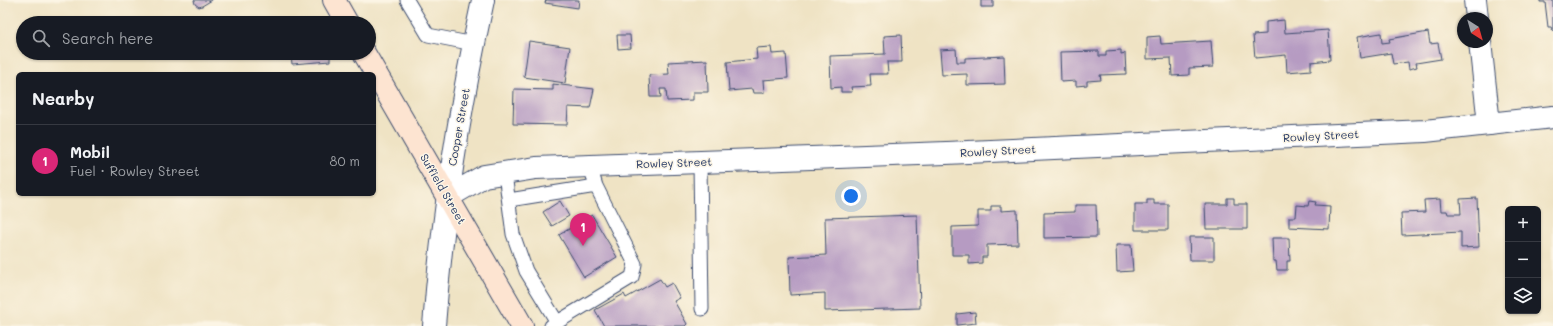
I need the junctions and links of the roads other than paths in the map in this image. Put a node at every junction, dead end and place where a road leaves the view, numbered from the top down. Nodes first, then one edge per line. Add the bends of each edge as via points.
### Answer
1 (335, 0) edge
2 (407, 0) edge
3 (483, 0) edge
4 (1475, 0) edge
5 (1476, 12) edge
6 (343, 16) edge
7 (474, 44) junction
8 (1481, 48) edge
9 (368, 60) edge
10 (375, 72) edge
11 (376, 74) edge
12 (1553, 117) edge
13 (1489, 124) junction
14 (700, 162) junction
15 (505, 174) junction
16 (593, 176) junction
17 (448, 197) junction
18 (509, 200) junction
19 (702, 309) dead end
20 (554, 324) edge
21 (434, 326) edge
22 (522, 326) edge

1 - 6 main road
2 - 7 lane via 428,35
3 - 7 street, Cooper Street
4 - 5 street
7 - 17 street, Cooper Street
8 - 13 street
9 - 10 main road, Suffield Street
11 - 17 main road, Suffield Street
12 - 13 street, Rowley Street
13 - 14 street, Rowley Street via 1425,131
14 - 16 street, Rowley Street
14 - 19 lane
15 - 16 street, Rowley Street via 536,168
15 - 17 street, Rowley Street via 484,176
15 - 18 lane
16 - 18 lane
16 - 20 lane via 635,264 632,277
17 - 21 street, Cooper Street
17 - 22 main road, Suffield Street
18 - 20 lane via 513,234 526,271

